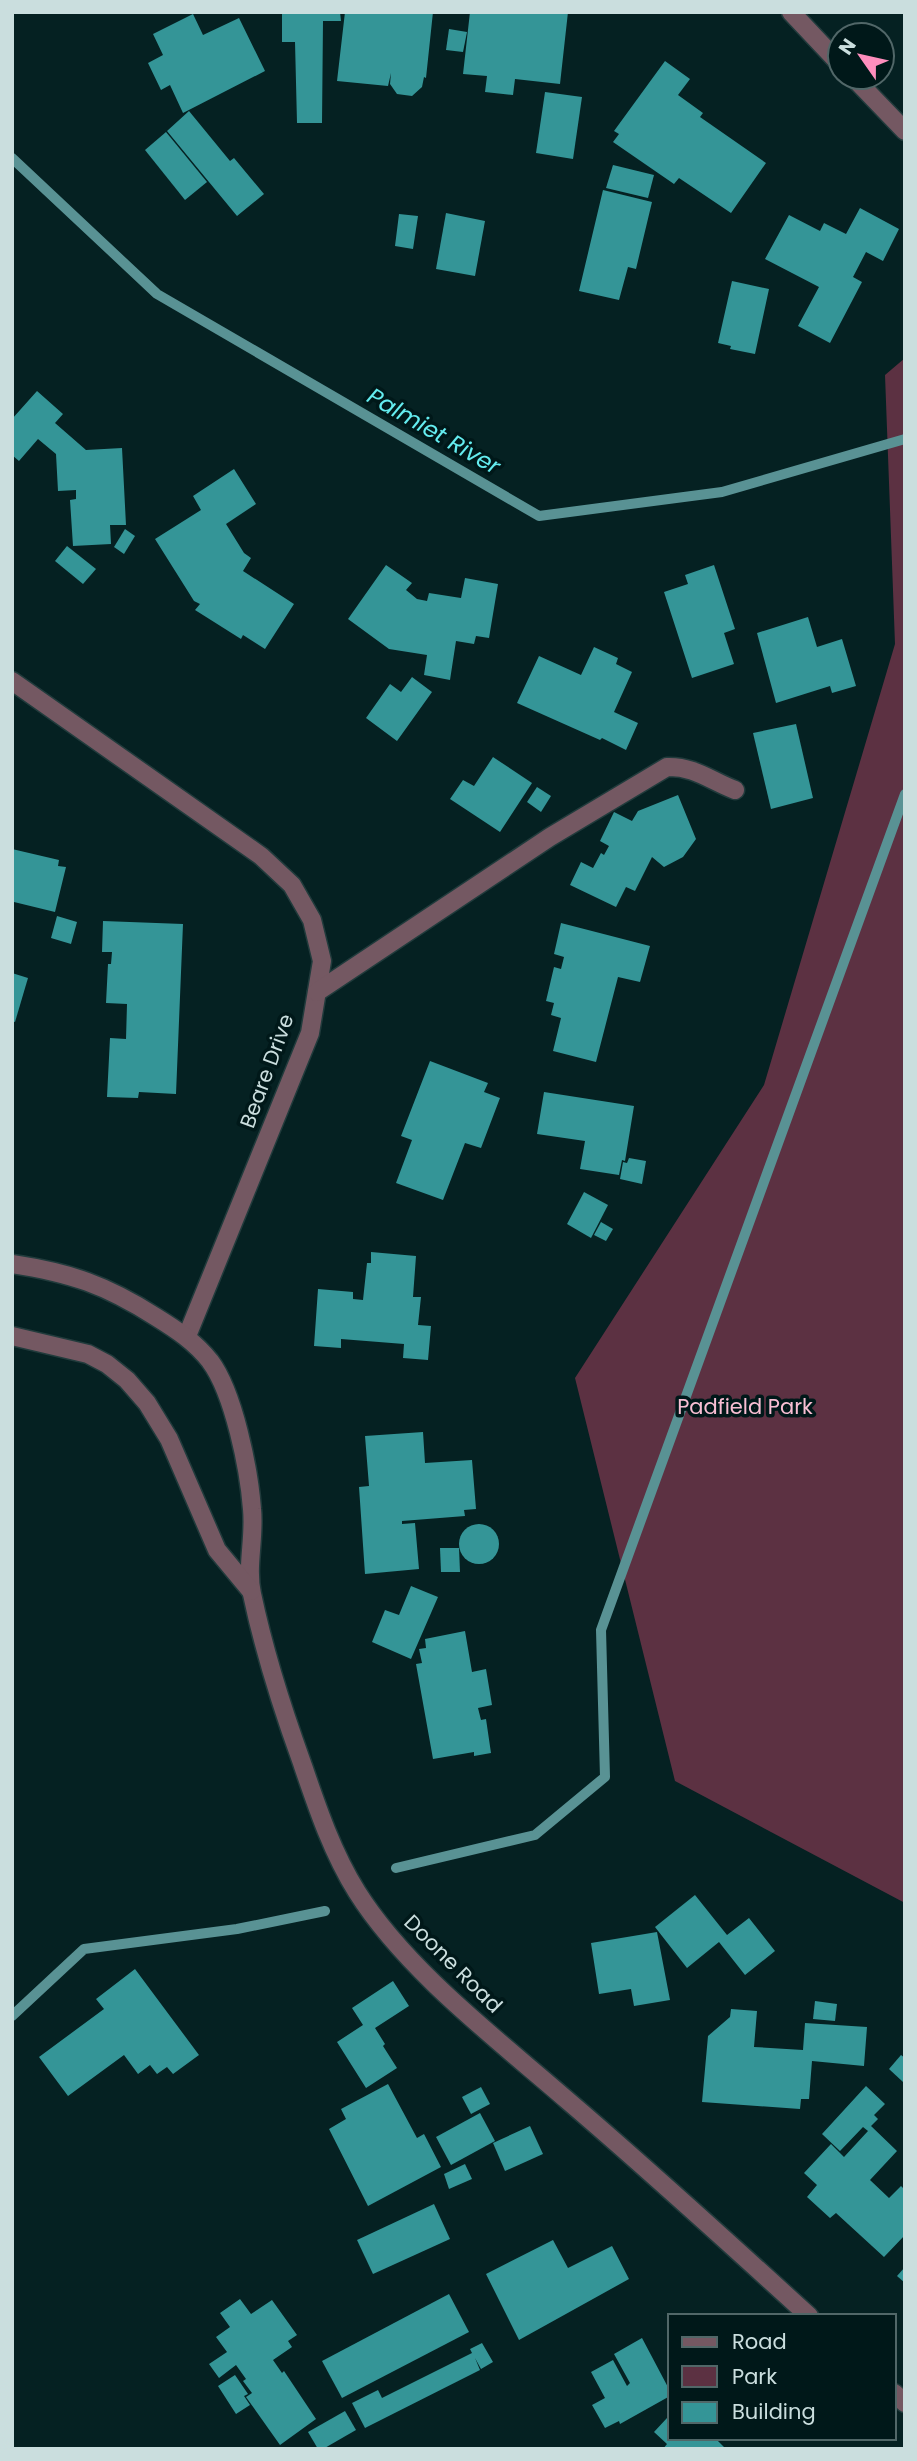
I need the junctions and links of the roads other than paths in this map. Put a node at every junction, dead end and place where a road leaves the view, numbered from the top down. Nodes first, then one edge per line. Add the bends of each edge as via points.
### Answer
1 (790, 12) edge
2 (826, 49) edge
3 (866, 91) edge
4 (905, 131) edge
5 (12, 681) edge
6 (735, 790) dead end
7 (317, 992) junction
8 (12, 1264) edge
9 (12, 1336) edge
10 (187, 1336) junction
11 (251, 1591) junction
12 (807, 2314) edge

1 - 2 street
3 - 4 street
5 - 7 street, Beare Drive via 261,856 292,886 312,920 321,961
6 - 7 street via 697,771 667,767 550,837
7 - 10 street, Beare Drive via 310,1033
8 - 10 street via 94,1283
9 - 11 street via 88,1354 127,1380 169,1439 216,1550
10 - 11 street, Doone Road via 212,1363 227,1395 244,1457 253,1511
11 - 12 street, Doone Road via 282,1707 330,1840 358,1892 396,1944

